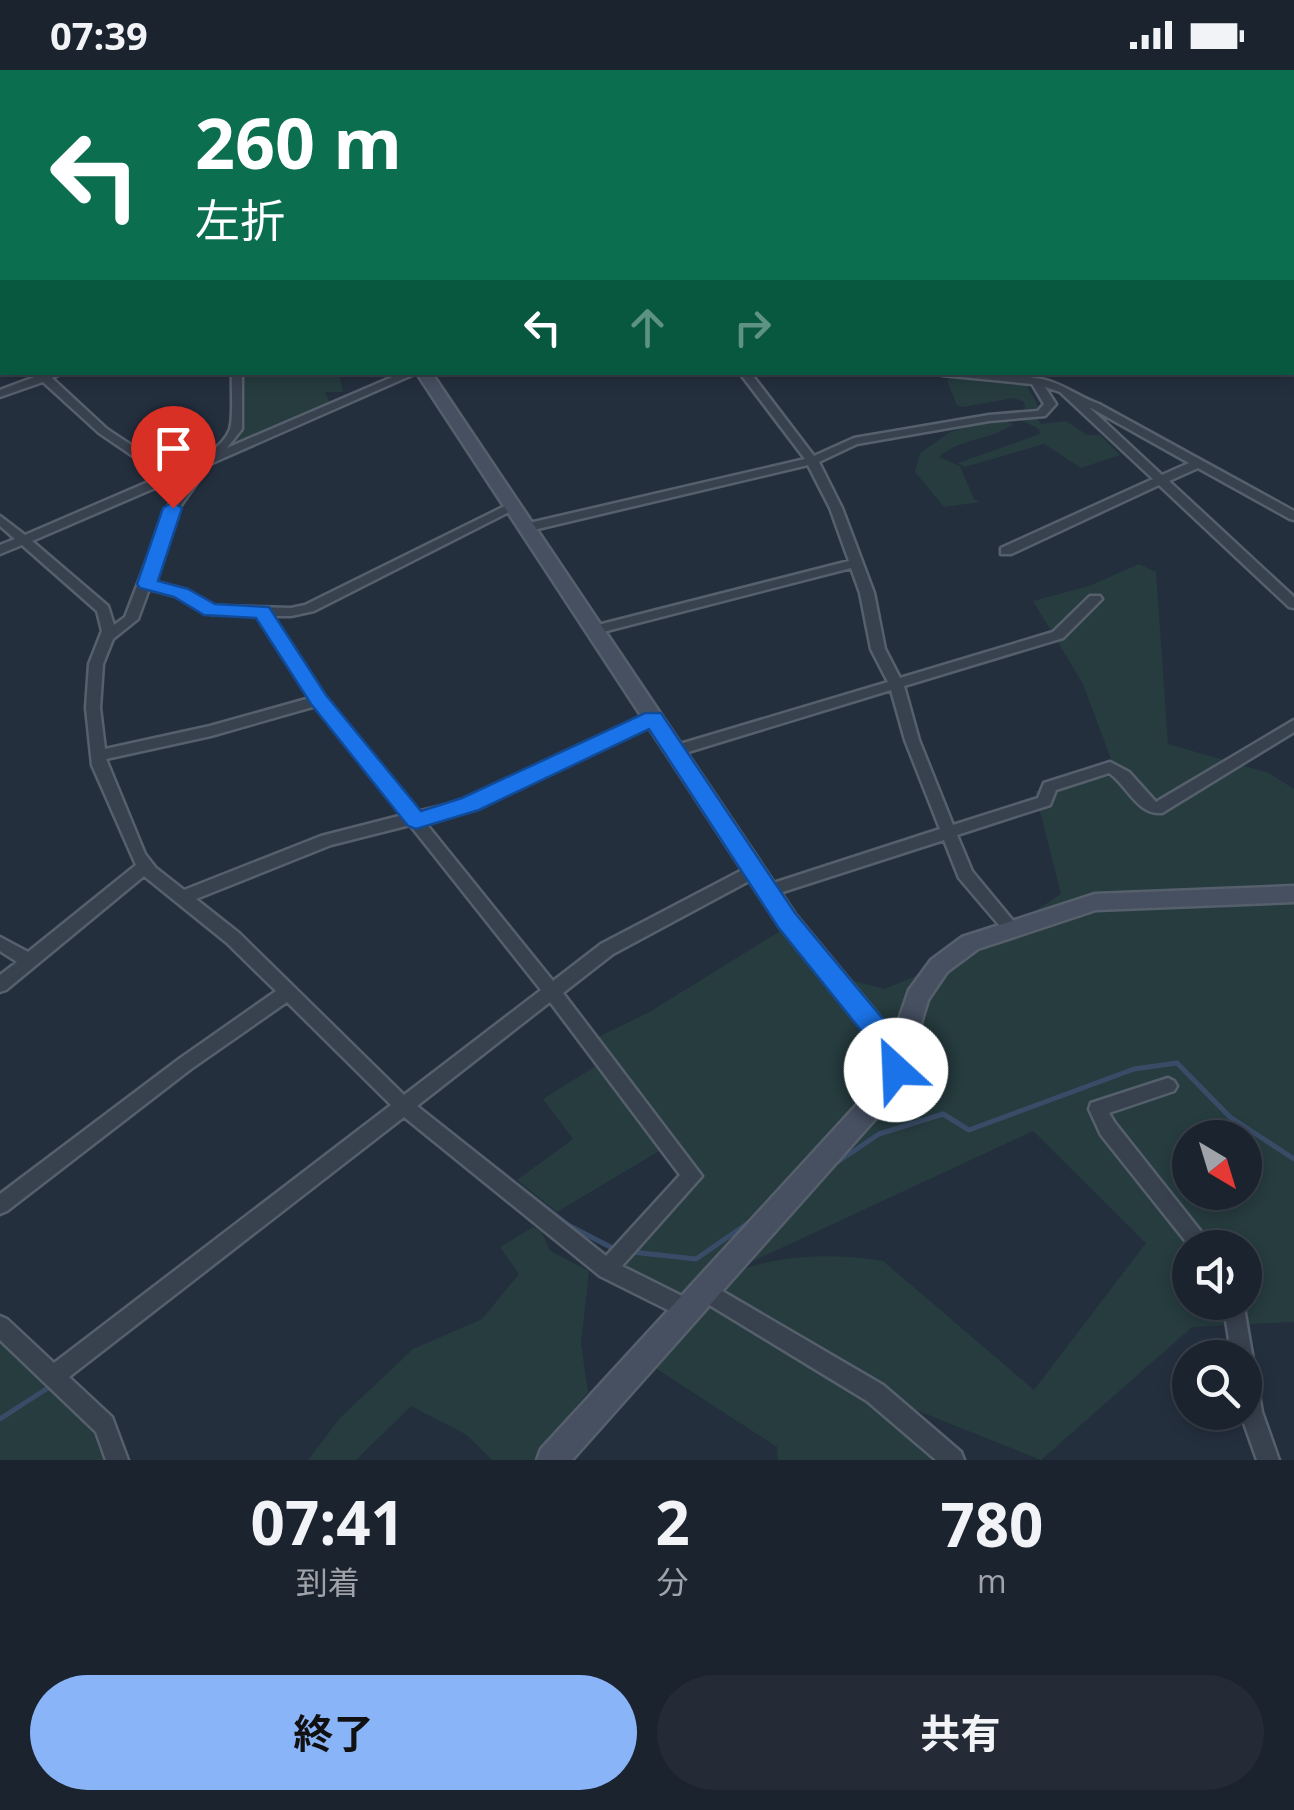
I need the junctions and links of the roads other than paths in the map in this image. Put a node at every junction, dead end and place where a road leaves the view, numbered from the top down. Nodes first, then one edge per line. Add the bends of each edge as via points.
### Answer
1 (52, 375) edge
2 (237, 375) edge
3 (407, 375) edge
4 (425, 375) edge
5 (746, 375) edge
6 (970, 375) edge
7 (45, 378) junction
8 (1036, 382) junction
9 (0, 394) edge
10 (1076, 401) junction
11 (812, 461) junction
12 (1198, 463) junction
13 (202, 464) junction
14 (172, 477) junction
15 (1164, 480) junction
16 (510, 508) junction
17 (1294, 516) edge
18 (0, 520) edge
19 (525, 528) junction
20 (23, 540) junction
21 (0, 550) edge
22 (1006, 551) dead end
23 (856, 562) junction
24 (147, 584) junction
25 (1095, 599) dead end
26 (1294, 604) edge
27 (262, 612) junction
28 (594, 630) junction
29 (106, 637) junction
30 (897, 685) junction
31 (319, 700) junction
32 (653, 718) junction
33 (1294, 726) edge
34 (675, 751) junction
35 (98, 756) junction
36 (416, 820) junction
37 (950, 831) junction
38 (145, 866) junction
39 (754, 870) junction
40 (767, 891) junction
41 (1294, 894) edge
42 (182, 898) junction
43 (1011, 928) junction
44 (0, 943) edge
45 (29, 961) junction
46 (0, 985) edge
47 (289, 990) junction
48 (551, 991) junction
49 (898, 1057) junction
50 (1168, 1086) dead end
51 (405, 1108) junction
52 (0, 1206) edge
53 (1189, 1230) edge
54 (607, 1269) junction
55 (696, 1300) junction
56 (0, 1326) edge
57 (52, 1376) junction
58 (1257, 1430) edge
59 (563, 1455) edge
60 (117, 1460) edge
61 (953, 1460) edge
62 (1268, 1460) edge

1 - 7 street
2 - 13 street via 236,429
3 - 13 street
4 - 16 street
5 - 11 street
6 - 8 street
7 - 9 street
7 - 14 street via 103,431
8 - 10 street
8 - 11 street via 1050,404 1041,414 854,441
10 - 12 street
10 - 15 street
11 - 19 street
11 - 23 street
12 - 15 street
12 - 17 street
13 - 14 street
13 - 24 street via 173,508
14 - 20 street
15 - 22 street
15 - 26 street
16 - 19 street
16 - 27 street via 309,608
18 - 20 street
19 - 28 street
20 - 21 street
20 - 29 street via 103,609
23 - 28 street
23 - 30 street via 878,649
24 - 27 street via 211,610
24 - 29 street via 131,619
25 - 30 street via 1058,636
27 - 31 street
28 - 32 street
29 - 35 street via 93,708
30 - 34 street
30 - 37 street
31 - 35 street
31 - 36 street
32 - 34 street
32 - 36 street via 470,804
33 - 37 street via 1157,809 1110,766 1048,787 1045,801
34 - 39 street
35 - 38 street
36 - 42 street via 327,840
36 - 48 street
37 - 40 street
37 - 43 street via 965,874
38 - 42 street
38 - 45 street
39 - 40 street
39 - 48 street via 608,949
40 - 49 street
41 - 43 street via 1095,902
42 - 47 street
43 - 49 street via 959,950 930,976 910,1011
44 - 45 street
45 - 46 street
47 - 51 street
47 - 52 street
48 - 51 street
48 - 54 street via 692,1176
49 - 55 street via 883,1094
50 - 53 street via 1098,1109
51 - 54 street
51 - 57 street
54 - 55 street
55 - 59 street
55 - 61 street via 875,1393
56 - 57 street
57 - 60 street via 104,1425
58 - 62 street

